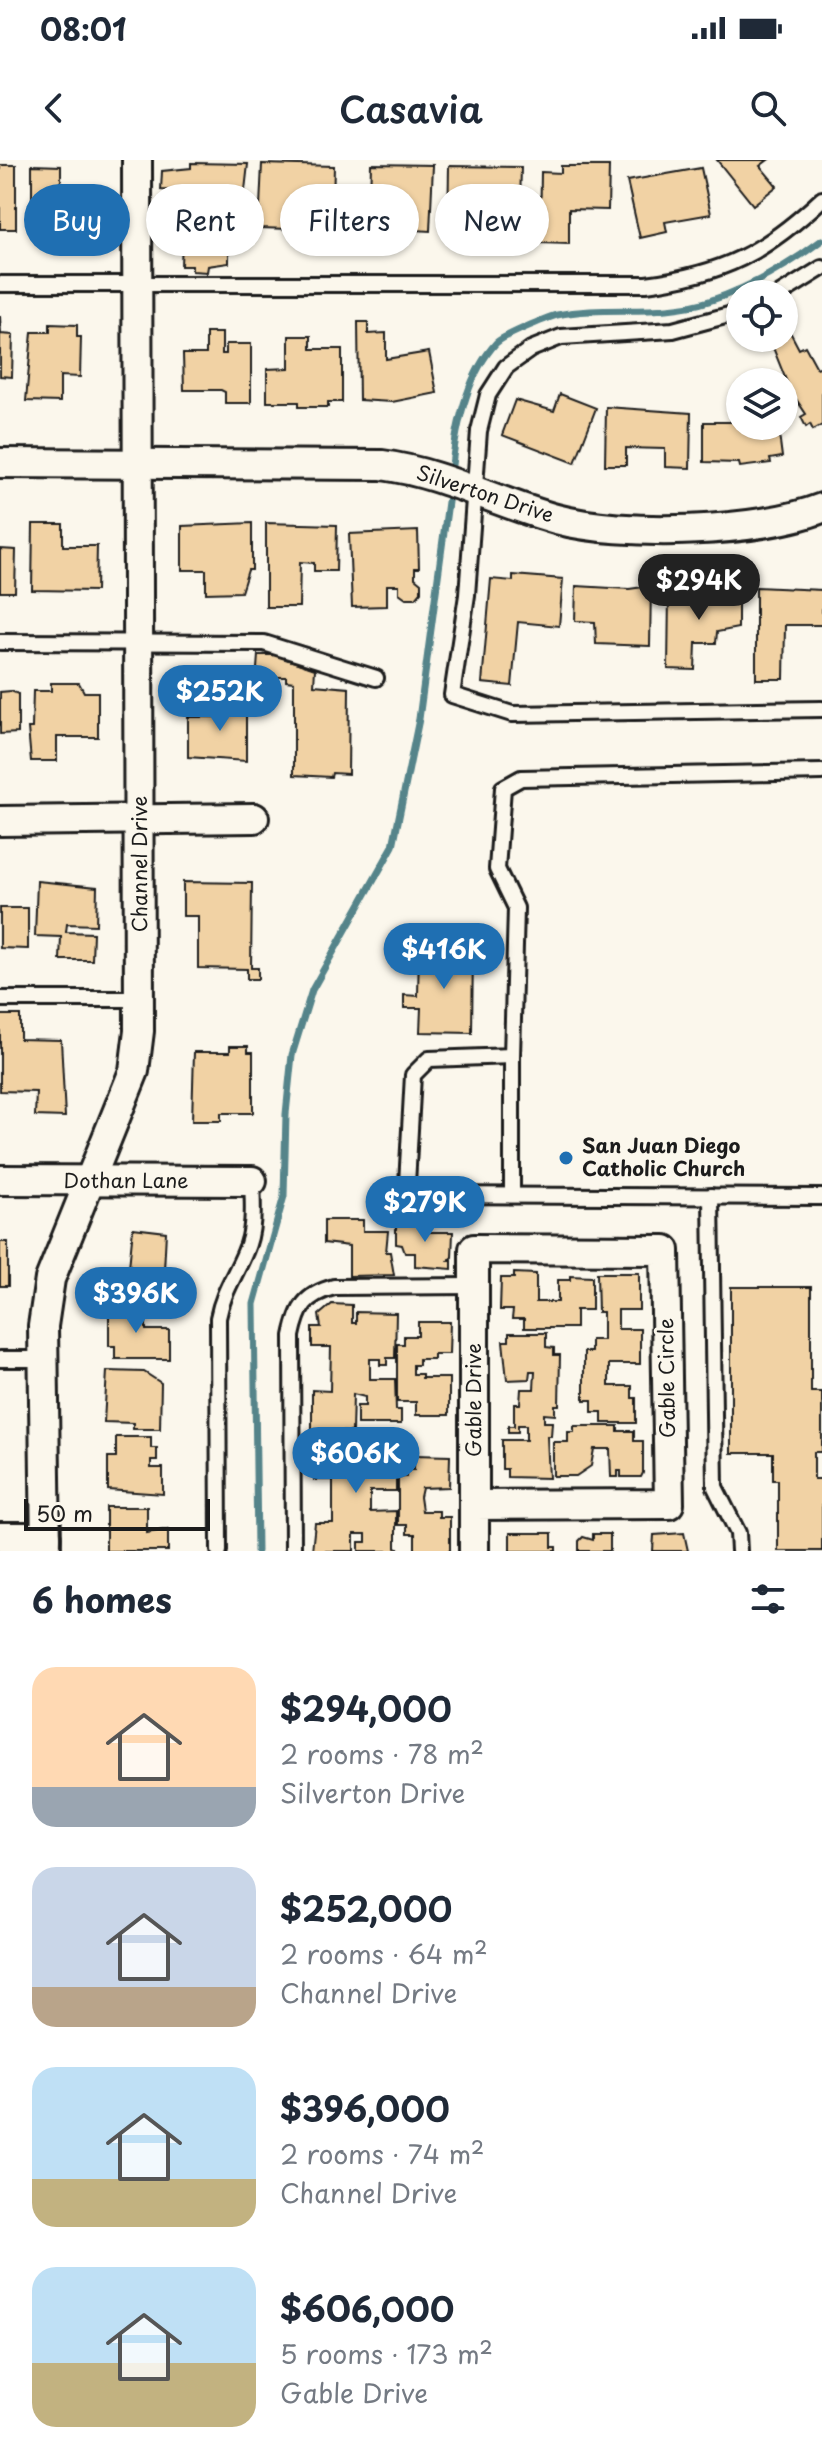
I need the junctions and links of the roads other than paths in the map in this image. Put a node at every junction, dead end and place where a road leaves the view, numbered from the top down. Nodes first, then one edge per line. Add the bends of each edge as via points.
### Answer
1 (137, 160) edge
2 (822, 199) edge
3 (822, 268) edge
4 (798, 283) edge
5 (0, 284) edge
6 (138, 284) junction
7 (726, 316) edge
8 (0, 463) edge
9 (140, 463) junction
10 (457, 483) junction
11 (822, 508) edge
12 (0, 642) edge
13 (140, 643) junction
14 (376, 678) dead end
15 (822, 709) edge
16 (822, 772) edge
17 (254, 818) dead end
18 (0, 821) edge
19 (140, 821) junction
20 (0, 999) edge
21 (139, 999) junction
22 (512, 1056) junction
23 (0, 1180) edge
24 (90, 1180) junction
25 (252, 1181) joint
26 (512, 1195) junction
27 (711, 1196) junction
28 (822, 1197) edge
29 (474, 1249) joint
30 (474, 1286) junction
31 (0, 1359) edge
32 (43, 1359) junction
33 (474, 1505) junction
34 (0, 1537) edge
35 (46, 1544) edge
36 (219, 1551) edge
37 (293, 1551) edge
38 (474, 1551) edge
39 (739, 1551) edge

1 - 6 street, Channel Drive
2 - 6 lane via 743,260 694,278 646,284
3 - 4 lane
5 - 6 lane
6 - 9 street, Channel Drive
7 - 10 lane via 673,330 561,337 531,349 506,367 488,395
8 - 9 street, Silverton Drive
9 - 10 street, Silverton Drive via 382,465
9 - 13 street, Channel Drive
10 - 11 street, Silverton Drive via 555,518 628,529 760,525
10 - 15 lane via 467,595 452,695 512,714
12 - 13 lane
13 - 14 lane via 264,643
13 - 19 street, Channel Drive
16 - 22 lane via 521,778 503,788 497,869 516,908
17 - 19 street
18 - 19 street
19 - 21 street, Channel Drive
20 - 21 lane
21 - 24 street, Channel Drive via 134,1071
22 - 26 lane
22 - 26 lane via 429,1059 413,1075 407,1184 420,1195
23 - 24 street, Dothan Lane
24 - 25 street, Dothan Lane
24 - 32 street, Channel Drive via 50,1279
25 - 36 lane via 253,1225 246,1251 223,1293 218,1318
26 - 27 lane
27 - 28 lane
27 - 39 lane via 715,1487 738,1533
29 - 30 street, Gable Drive
29 - 33 street, Gable Circle via 665,1250 669,1504
30 - 33 street, Gable Drive
30 - 37 lane via 334,1287 314,1293 296,1314
31 - 32 lane
32 - 35 street, Channel Drive
33 - 38 street, Gable Drive
34 - 35 street

